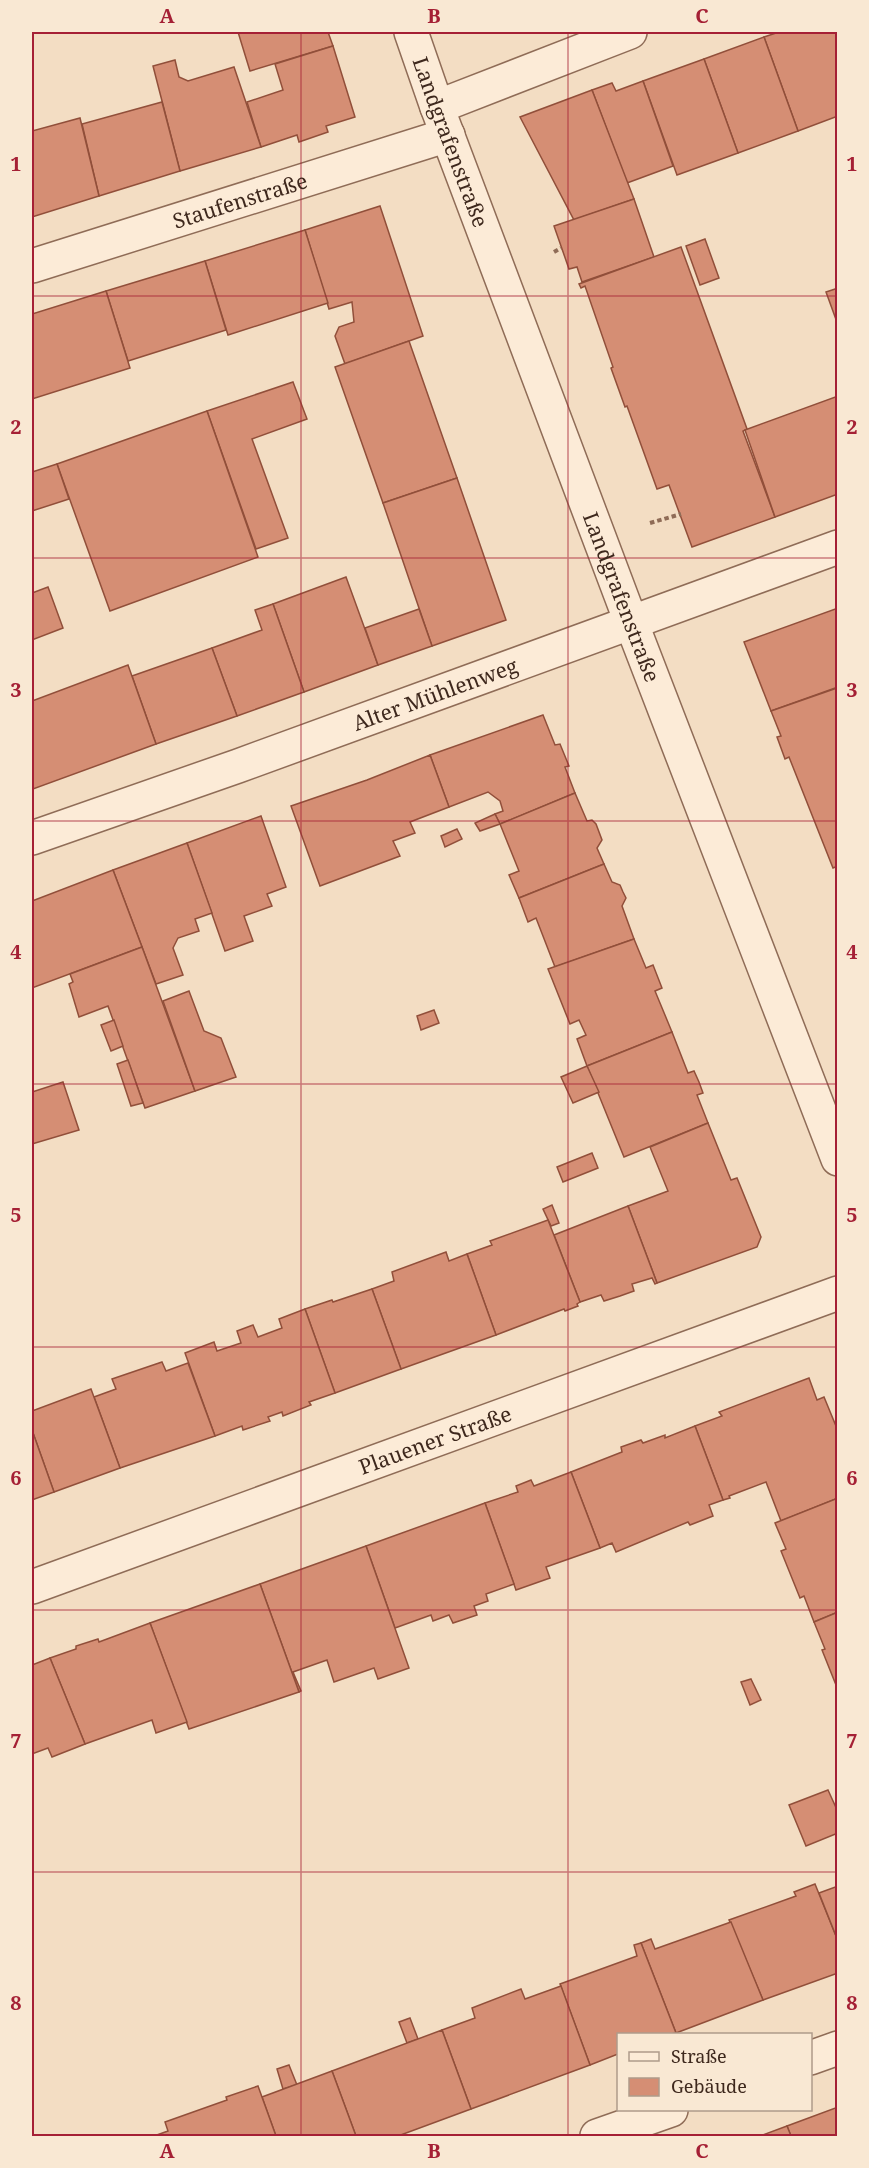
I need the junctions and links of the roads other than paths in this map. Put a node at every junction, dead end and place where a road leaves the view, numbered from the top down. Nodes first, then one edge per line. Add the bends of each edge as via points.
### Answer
1 (411, 32) edge
2 (630, 32) edge
3 (443, 121) junction
4 (32, 266) edge
5 (837, 547) edge
6 (631, 622) junction
7 (32, 838) edge
8 (837, 1160) edge
9 (837, 1293) edge
10 (32, 1587) edge
11 (837, 2048) edge
12 (812, 2057) edge
13 (666, 2111) edge
14 (597, 2136) edge

1 - 3 street, Landgrafenstraße
2 - 3 street, Staufenstraße
3 - 4 street, Staufenstraße
3 - 6 street, Landgrafenstraße
5 - 6 street, Alter Mühlenweg
6 - 7 street, Alter Mühlenweg
6 - 8 street, Landgrafenstraße
9 - 10 street, Plauener Straße
11 - 12 street
13 - 14 street

